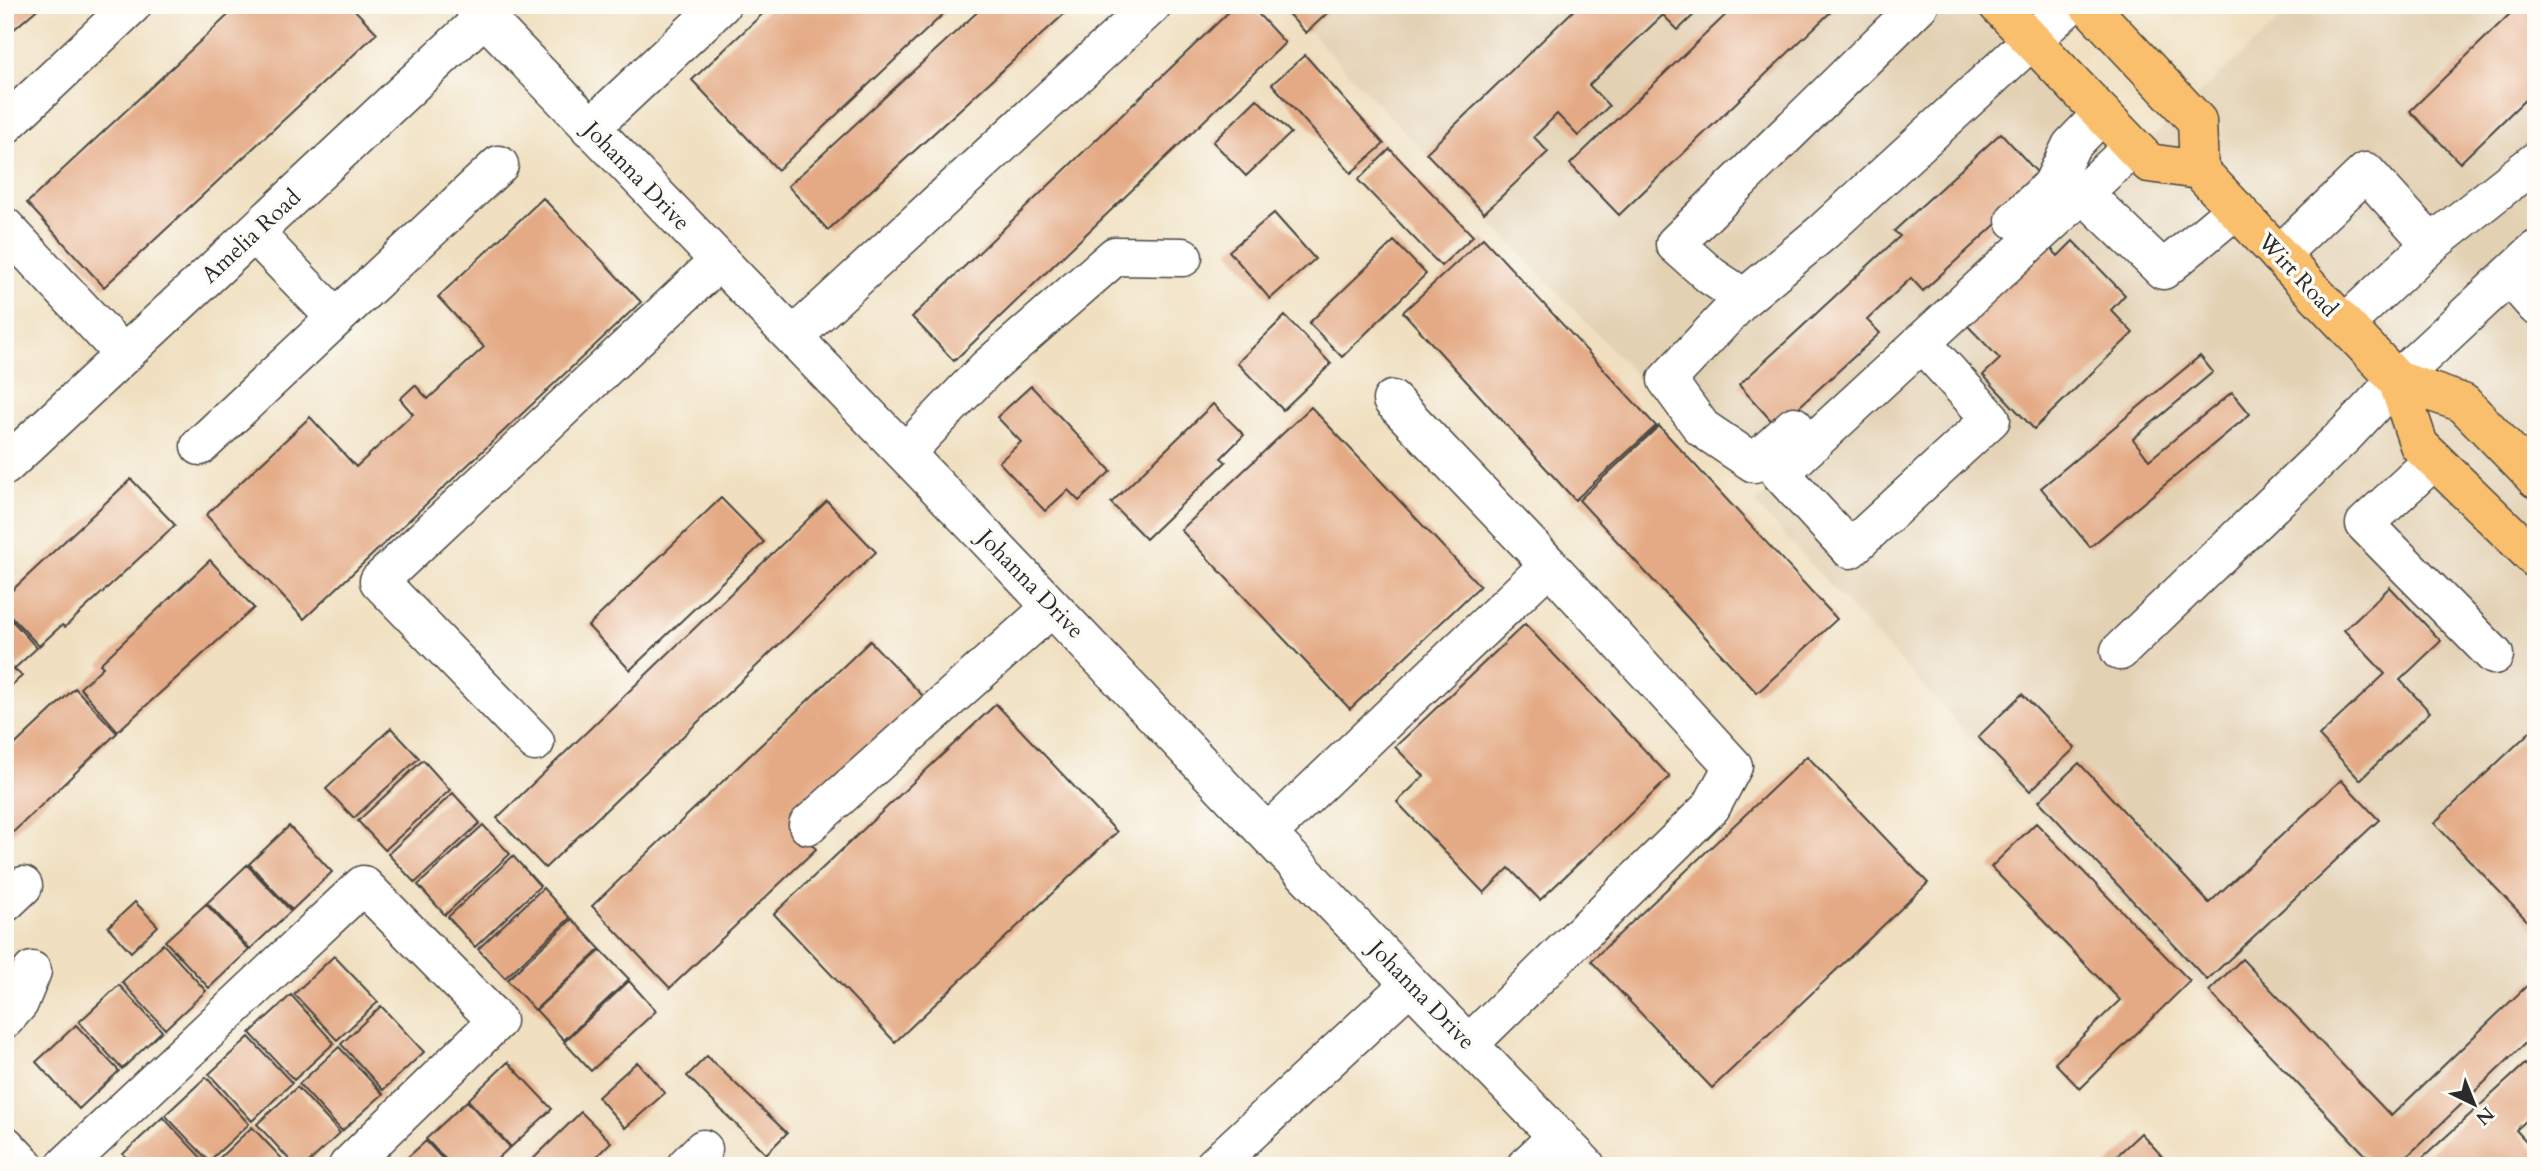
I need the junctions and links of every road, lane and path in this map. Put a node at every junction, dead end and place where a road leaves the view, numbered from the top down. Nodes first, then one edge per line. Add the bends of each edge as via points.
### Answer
1 (132, 5) edge
2 (721, 5) edge
3 (1152, 5) edge
4 (1919, 5) edge
5 (1998, 5) edge
6 (2070, 5) edge
7 (2088, 5) edge
8 (485, 9) edge
9 (2032, 41) junction
10 (2102, 114) junction
11 (5, 125) edge
12 (590, 128) junction
13 (2133, 147) junction
14 (2536, 161) edge
15 (499, 165) dead end
16 (2199, 170) junction
17 (2083, 192) junction
18 (2236, 209) junction
19 (5, 227) edge
20 (254, 233) junction
21 (2431, 244) junction
22 (2279, 256) junction
23 (1183, 257) dead end
24 (719, 261) junction
25 (2523, 263) edge
26 (1744, 298) junction
27 (2536, 306) edge
28 (336, 318) junction
29 (2345, 324) junction
30 (793, 337) junction
31 (1921, 342) junction
32 (124, 355) junction
33 (2397, 380) junction
34 (1392, 400) dead end
35 (200, 446) dead end
36 (905, 453) junction
37 (2434, 460) junction
38 (5, 466) edge
39 (2536, 479) edge
40 (2536, 559) edge
41 (1549, 565) junction
42 (1052, 607) junction
43 (2120, 651) dead end
44 (2494, 655) dead end
45 (535, 742) dead end
46 (808, 825) dead end
47 (1268, 832) junction
48 (32, 971) dead end
49 (1410, 984) junction
50 (5, 1019) edge
51 (1469, 1043) junction
52 (1558, 1136) junction
53 (5, 1145) edge
54 (25, 1166) edge
55 (65, 1166) edge
56 (348, 1166) edge
57 (1214, 1166) edge
58 (1526, 1166) edge
59 (1586, 1166) edge

1 - 11 street
2 - 12 street
3 - 30 street
4 - 26 street via 1675,244
5 - 9 main road
6 - 9 street
7 - 16 main road via 2197,121
8 - 12 street, Johanna Drive
8 - 20 street, Amelia Road
9 - 10 main road
9 - 26 street
10 - 13 main road
10 - 26 street via 2071,146 2052,185 1754,463 1702,428 1667,380
12 - 24 street, Johanna Drive
13 - 16 main road via 2150,163
13 - 17 street
14 - 21 street
15 - 28 street
16 - 18 main road, Wirt Road
17 - 18 street via 2163,270
17 - 31 street
18 - 22 main road, Wirt Road
19 - 32 street
20 - 28 street
20 - 32 street, Amelia Road
21 - 22 street via 2366,172
21 - 29 street
22 - 29 main road, Wirt Road
23 - 36 street via 1115,256 987,369
24 - 30 street, Johanna Drive
24 - 45 street via 379,581
25 - 27 street
25 - 33 street
28 - 35 street
29 - 33 main road, Wirt Road
30 - 36 street, Johanna Drive
31 - 31 street via 1780,473 1850,549 1991,419
32 - 38 street, Amelia Road
33 - 37 main road, Wirt Road via 2418,445
33 - 39 main road, Wirt Road via 2463,403
33 - 43 street
34 - 41 street
36 - 42 street, Johanna Drive
37 - 40 main road, Wirt Road
37 - 44 street via 2365,524
41 - 47 street
41 - 51 street via 1733,766 1711,807
42 - 46 street
42 - 47 street, Johanna Drive
47 - 49 street, Johanna Drive
48 - 50 street via 19,1003
49 - 51 street, Johanna Drive
49 - 57 street
51 - 52 street, Johanna Drive
52 - 58 street
52 - 59 street, Johanna Drive
53 - 54 street
55 - 56 street via 363,885 497,1021

